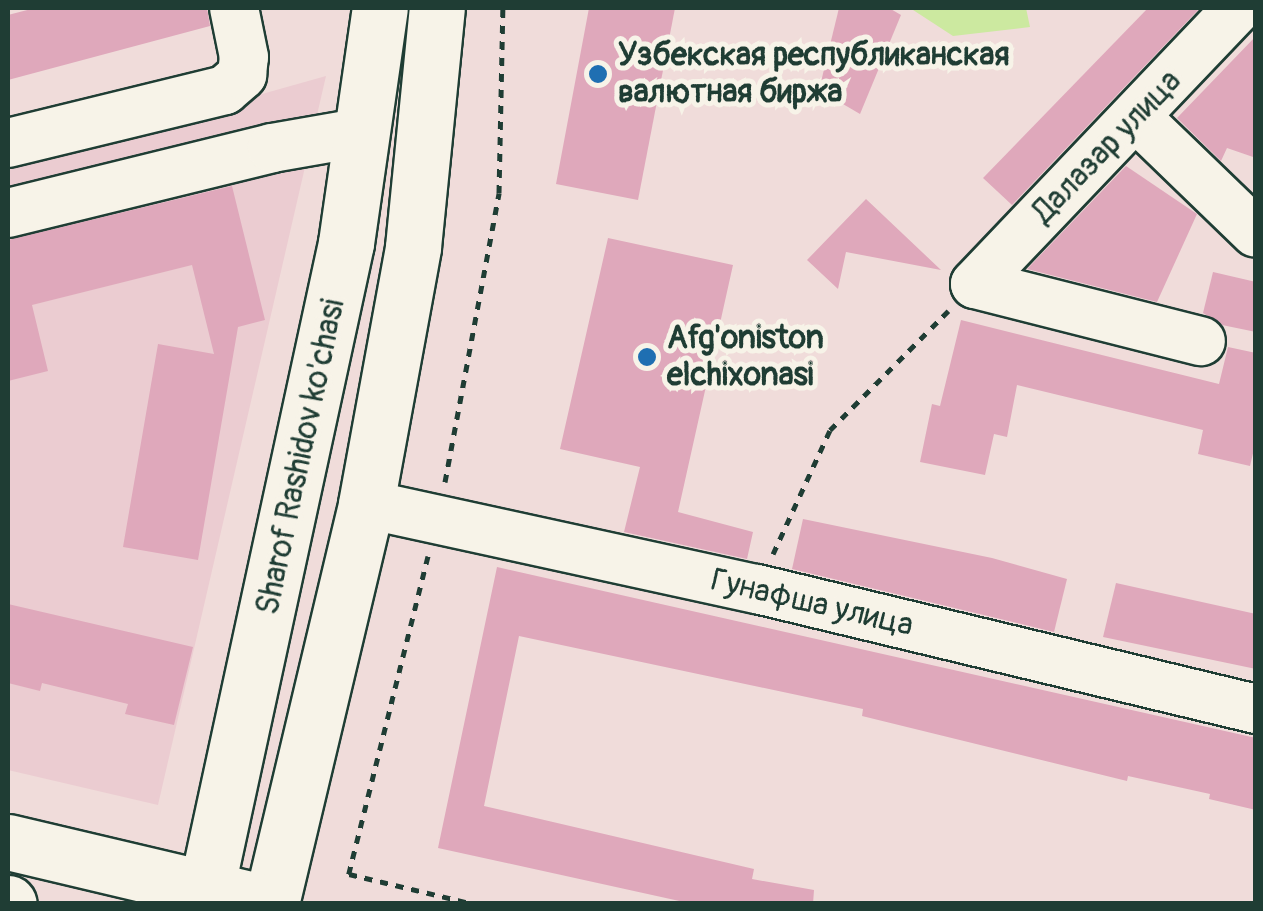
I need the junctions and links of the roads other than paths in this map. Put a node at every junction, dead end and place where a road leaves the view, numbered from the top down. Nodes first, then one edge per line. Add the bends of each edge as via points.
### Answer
1 (234, 8) edge
2 (380, 8) edge
3 (437, 8) edge
4 (1238, 8) edge
5 (1137, 118) junction
6 (364, 132) junction
7 (8, 144) edge
8 (8, 213) edge
9 (1256, 233) edge
10 (1202, 340) dead end
11 (366, 504) junction
12 (1256, 709) edge
13 (8, 842) edge
14 (205, 896) edge
15 (271, 904) edge

1 - 7 street via 242,75 224,90
2 - 6 main road, Sharof Rashidov ko'chasi
3 - 11 main road, Sharof Rashidov ko'chasi via 413,247
4 - 5 street, Далазар улица
5 - 9 street
5 - 10 street, Далазар улица via 975,284
6 - 8 street
6 - 14 main road, Sharof Rashidov ko'chasi via 304,446
11 - 12 street, Гунафша улица
11 - 15 main road, Sharof Rashidov ko'chasi
13 - 14 main road
14 - 15 main road

